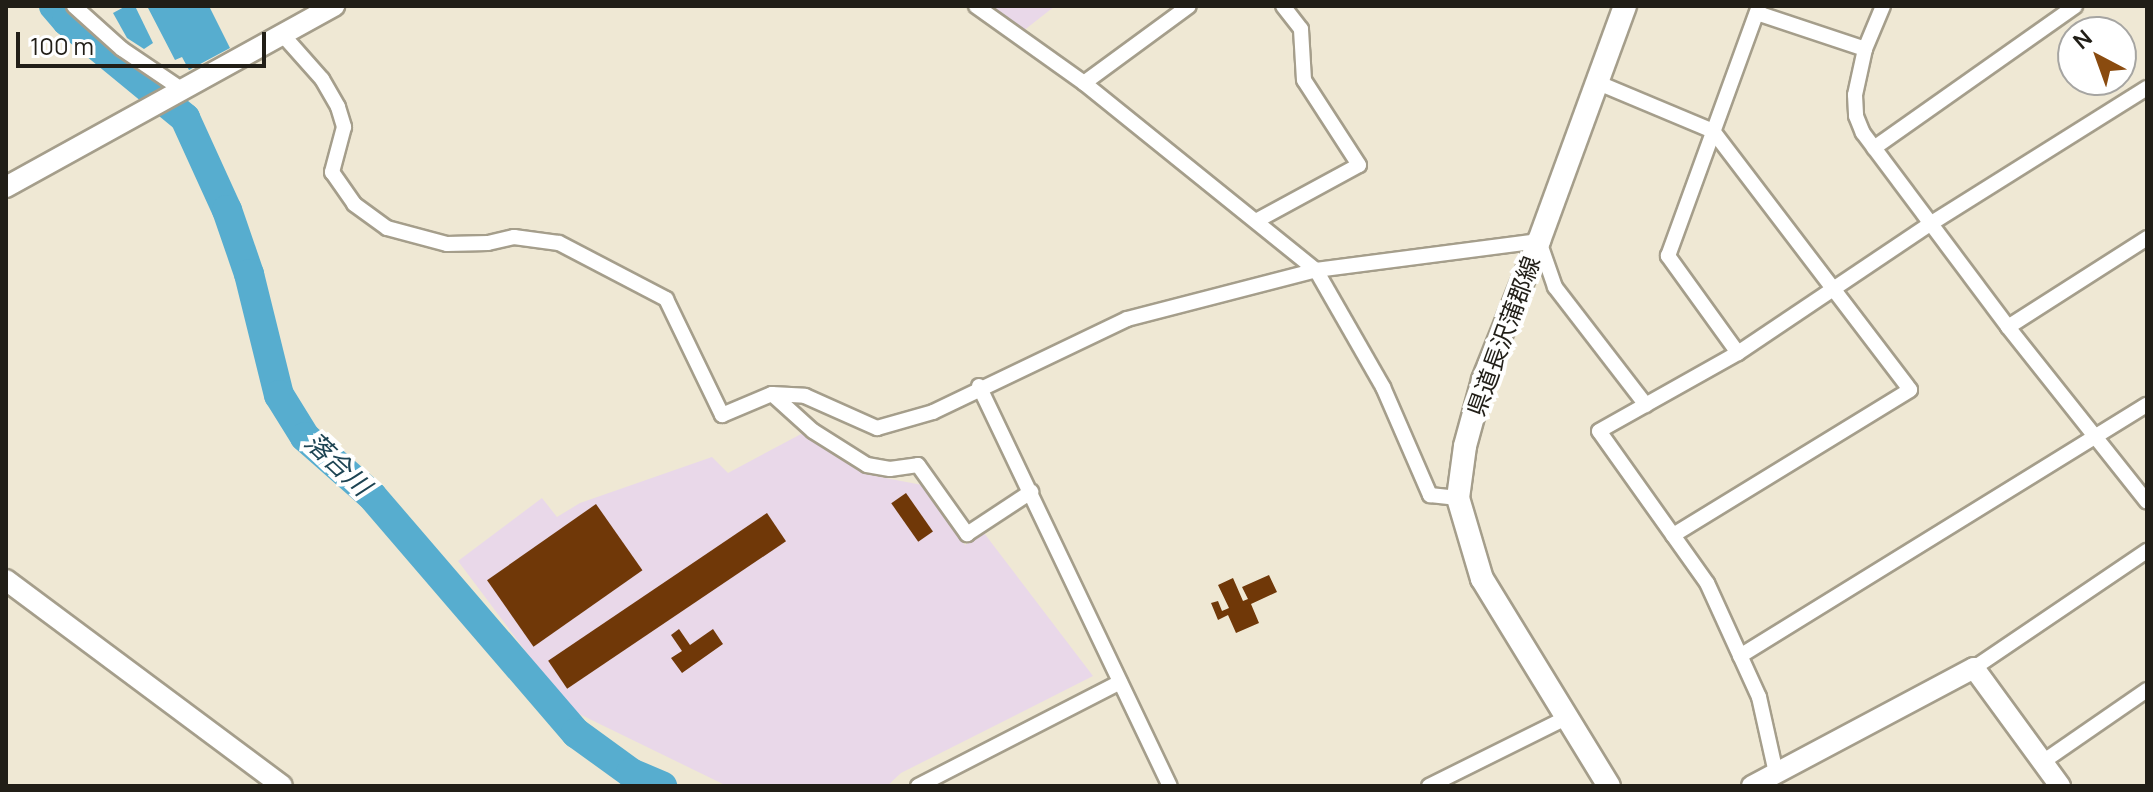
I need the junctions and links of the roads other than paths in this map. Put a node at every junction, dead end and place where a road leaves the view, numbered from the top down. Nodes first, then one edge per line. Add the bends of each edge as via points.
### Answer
1 (74, 6) edge
2 (334, 6) edge
3 (976, 6) edge
4 (1189, 6) edge
5 (1283, 6) edge
6 (1625, 6) edge
7 (1883, 6) edge
8 (2075, 6) edge
9 (1758, 9) edge
10 (282, 34) junction
11 (1865, 49) junction
12 (1596, 82) junction
13 (1084, 83) junction
14 (2147, 88) edge
15 (181, 92) junction
16 (1713, 131) junction
17 (1874, 148) junction
18 (6, 187) edge
19 (1256, 221) junction
20 (1930, 224) junction
21 (2147, 238) edge
22 (1539, 241) junction
23 (1316, 270) junction
24 (1834, 290) junction
25 (2008, 327) junction
26 (1738, 353) junction
27 (979, 386) junction
28 (772, 394) junction
29 (1646, 405) junction
30 (2147, 405) edge
31 (2096, 439) junction
32 (1031, 492) junction
33 (1458, 498) junction
34 (2147, 502) edge
35 (1673, 535) junction
36 (2147, 551) edge
37 (6, 580) edge
38 (1740, 656) junction
39 (1974, 668) junction
40 (1120, 682) junction
41 (2147, 690) edge
42 (1568, 717) junction
43 (2044, 761) junction
44 (1776, 773) junction
45 (1435, 785) edge
46 (282, 786) edge
47 (918, 786) edge
48 (1170, 786) edge
49 (1609, 786) edge
50 (1752, 786) edge
51 (2060, 786) edge

1 - 15 street
2 - 10 street
3 - 13 street
4 - 13 street
5 - 19 street via 1301,29 1304,80 1359,165
6 - 12 main road, 県道長沢蒲郡線
7 - 11 street
8 - 17 street
9 - 11 street
9 - 16 street
10 - 15 street
10 - 28 street via 322,79 338,107 344,127 332,172 354,204 387,228 447,244 514,237 559,243 666,299 722,415
11 - 17 street via 1856,116
12 - 16 street
12 - 22 main road, 県道長沢蒲郡線
13 - 19 street
14 - 20 street
15 - 18 street
16 - 24 street
16 - 26 street via 1668,256
17 - 20 street
19 - 23 street
20 - 24 street
20 - 25 street
21 - 25 street
22 - 23 street
22 - 29 street via 1555,287
22 - 33 main road, 県道長沢蒲郡線 via 1483,380
23 - 27 street via 1127,319
23 - 33 street via 1383,387 1430,495
24 - 26 street
24 - 35 street via 1910,390
25 - 31 street
26 - 29 street
27 - 28 street via 933,412 877,428 805,396
27 - 32 street
28 - 32 street via 813,431 867,465 918,465 967,534
29 - 35 street via 1599,431
30 - 31 street
31 - 34 street
31 - 38 street
32 - 40 street
33 - 42 main road, 県道長沢蒲郡線 via 1482,579
35 - 38 street via 1707,583
36 - 39 street
37 - 46 street
38 - 44 street via 1759,697
39 - 43 street
39 - 44 street
40 - 47 street
40 - 48 street
41 - 43 street
42 - 45 street
42 - 49 main road, 県道長沢蒲郡線
43 - 51 street
44 - 50 street

